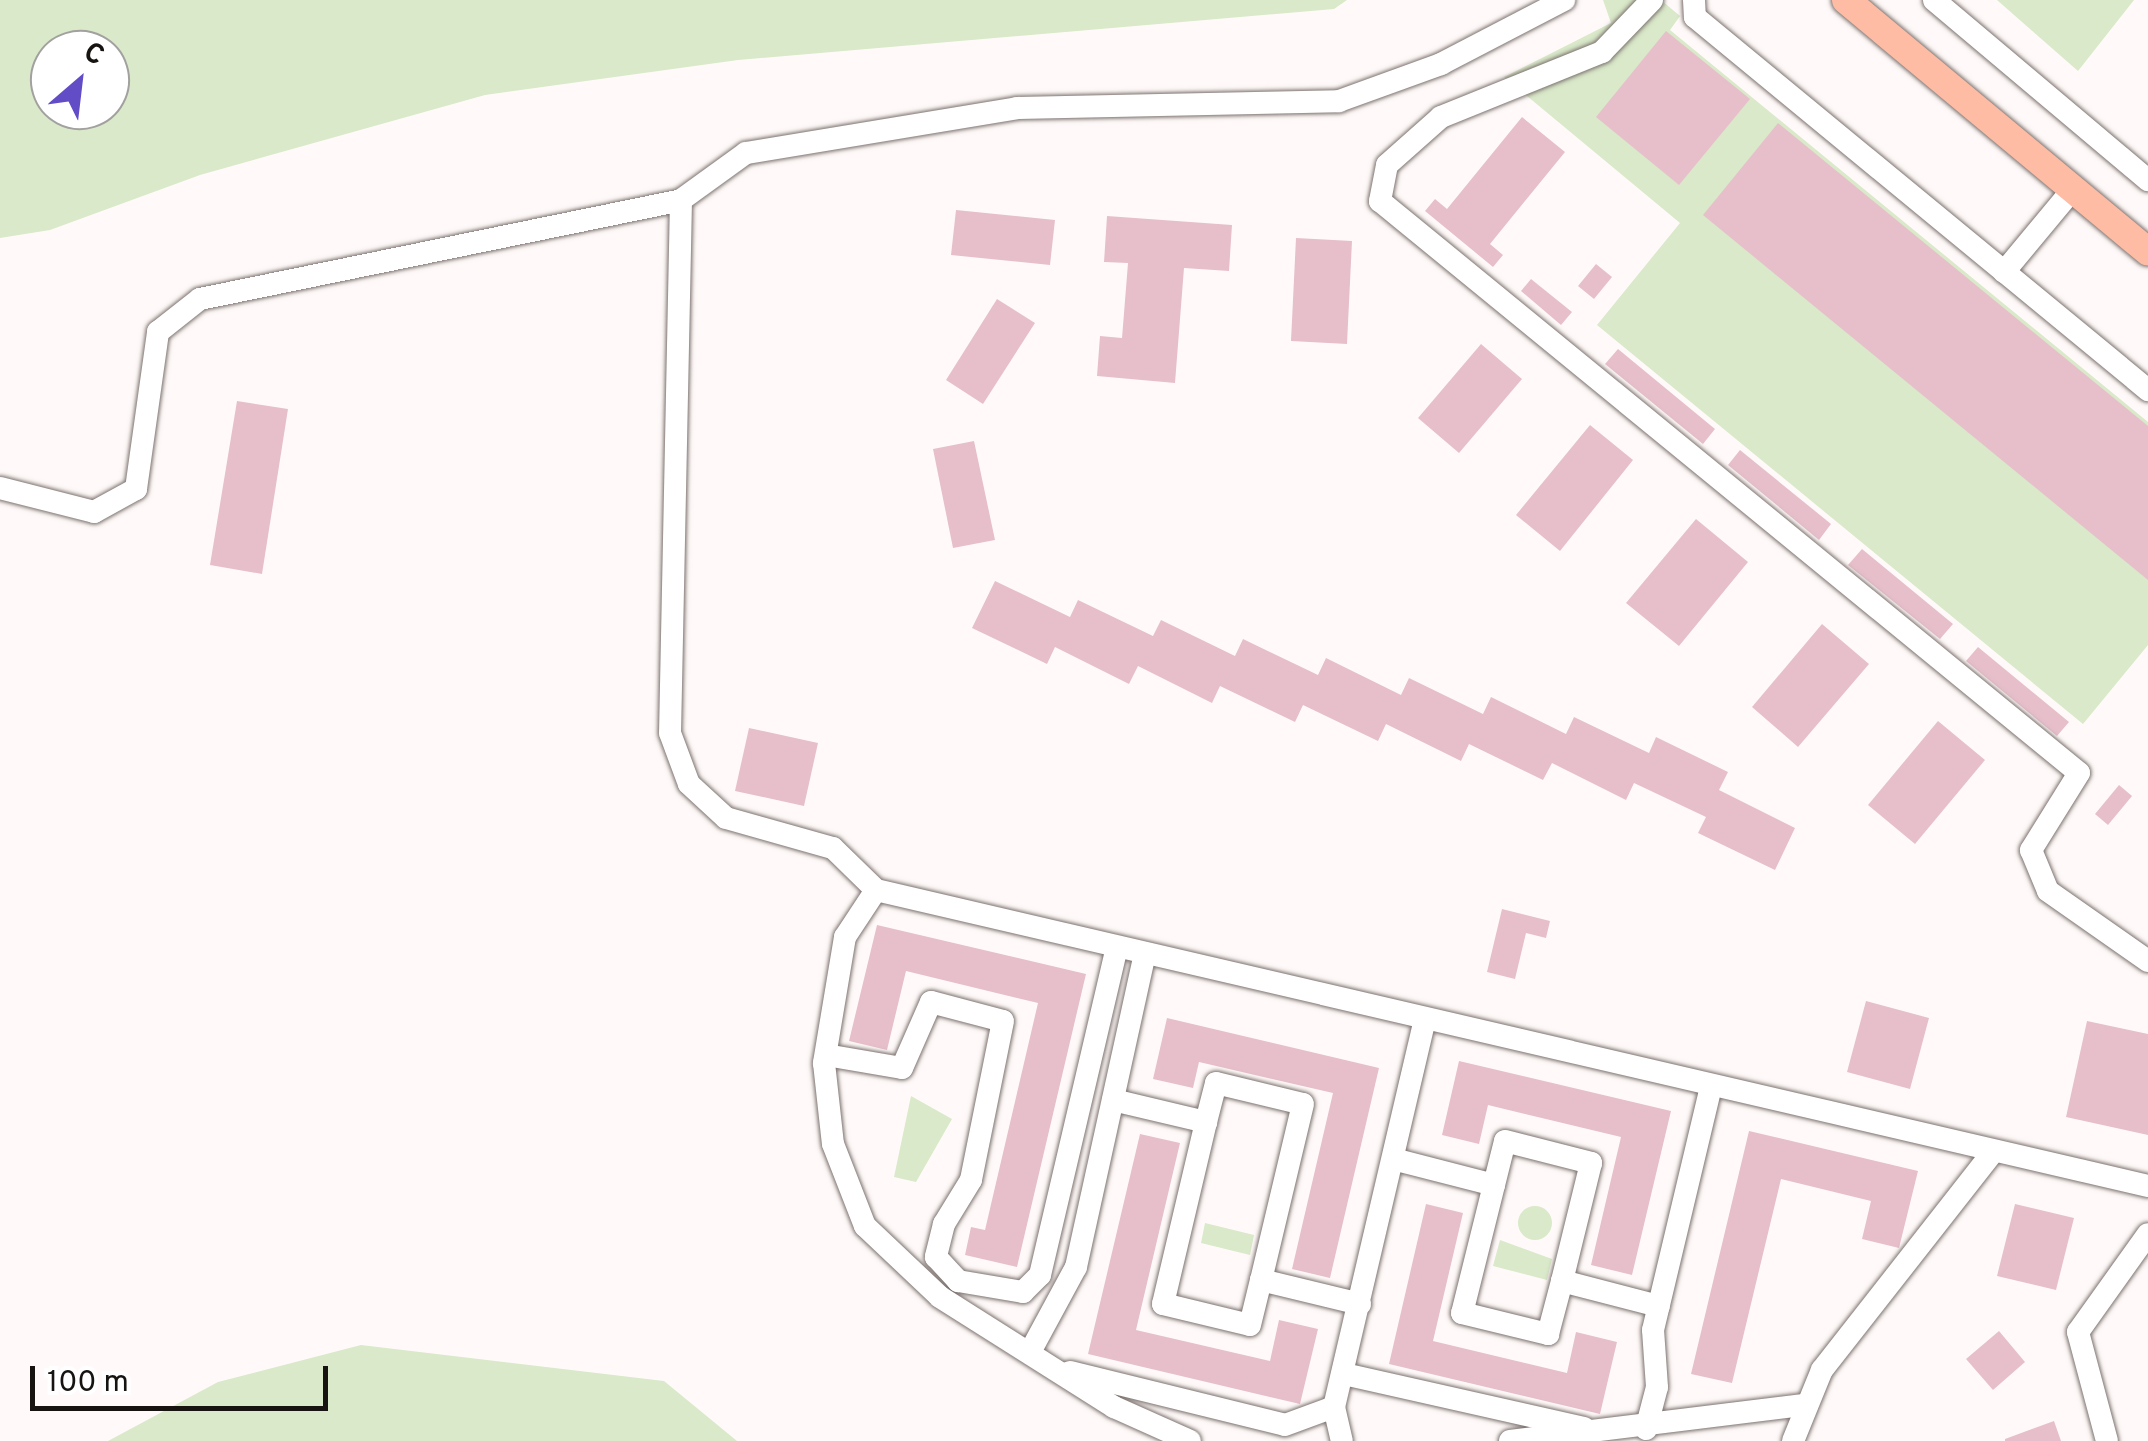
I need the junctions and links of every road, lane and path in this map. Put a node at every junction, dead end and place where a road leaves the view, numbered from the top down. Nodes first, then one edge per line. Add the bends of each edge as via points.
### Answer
1 (1564, 0) edge
2 (1652, 0) edge
3 (1694, 0) edge
4 (1846, 0) edge
5 (1934, 0) edge
6 (2148, 180) edge
7 (2083, 199) junction
8 (681, 200) junction
9 (2148, 252) edge
10 (2148, 266) edge
11 (2004, 272) junction
12 (2148, 390) edge
13 (0, 488) edge
14 (876, 890) junction
15 (1117, 947) junction
16 (1145, 954) junction
17 (2148, 961) edge
18 (1424, 1020) junction
19 (826, 1055) junction
20 (1710, 1087) junction
21 (1113, 1100) junction
22 (1206, 1122) junction
23 (1992, 1154) junction
24 (1392, 1159) junction
25 (1494, 1184) junction
26 (2148, 1186) edge
27 (2148, 1234) edge
28 (1261, 1280) junction
29 (1562, 1281) junction
30 (1360, 1304) junction
31 (1659, 1306) junction
32 (1030, 1352) junction
33 (1056, 1369) junction
34 (1344, 1374) junction
35 (1804, 1404) junction
36 (1334, 1407) junction
37 (1646, 1429) junction
38 (1605, 1433) junction
39 (1190, 1441) edge
40 (1342, 1441) edge
41 (1510, 1441) edge
42 (1793, 1441) edge
43 (2107, 1441) edge

1 - 8 street via 1441,64 1339,101 1017,108 746,154
2 - 17 street via 1602,52 1441,117 1387,165 1380,201 2079,773 2030,850 2048,891
3 - 11 street via 1695,17
4 - 7 main road
5 - 6 street
7 - 9 main road
7 - 10 street
7 - 11 street
8 - 13 street via 200,299 158,332 136,490 94,512
8 - 14 street via 666,615 676,759 689,784 726,818 834,848
11 - 12 street
14 - 15 street
14 - 19 street via 845,936
15 - 16 street
15 - 19 street via 1040,1275 1024,1292 958,1281 936,1257 944,1224 971,1180 1002,1021 931,1002 902,1068
16 - 18 street
16 - 21 street
18 - 20 street
18 - 24 street
19 - 32 street via 833,1144 865,1226 940,1296
20 - 23 street
20 - 31 street
21 - 22 street
21 - 32 street via 1076,1267
22 - 28 street via 1216,1084 1303,1104
22 - 28 street via 1163,1304 1250,1325
23 - 26 street
23 - 35 street via 1822,1370
24 - 25 street
24 - 30 street
25 - 29 street via 1504,1142 1591,1163
25 - 29 street via 1462,1313 1548,1334
27 - 43 street via 2078,1332
28 - 30 street
29 - 31 street
30 - 34 street
31 - 37 street via 1658,1387
32 - 33 street
33 - 36 street via 1285,1425
33 - 39 street via 1114,1407
34 - 36 street
34 - 38 street
35 - 37 street
35 - 42 street
36 - 40 street
37 - 38 street
38 - 41 street

